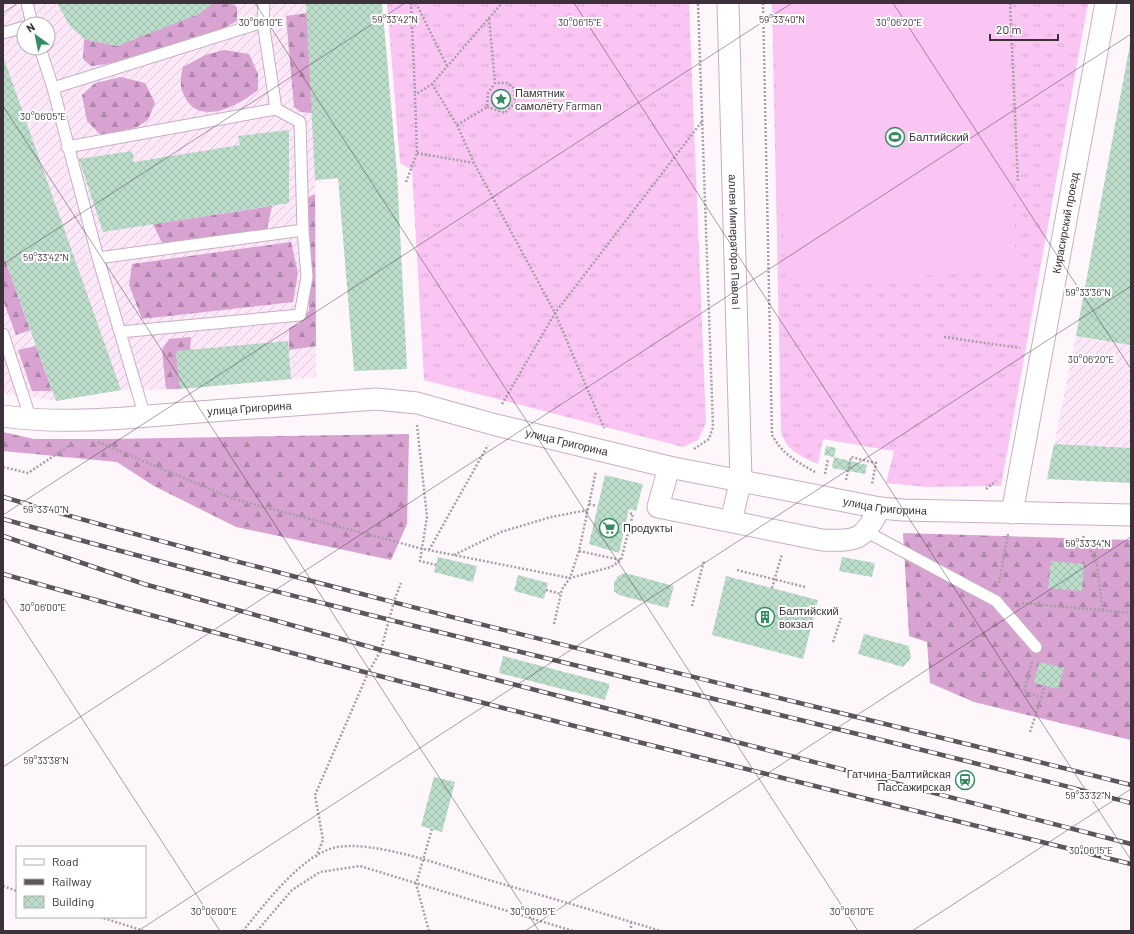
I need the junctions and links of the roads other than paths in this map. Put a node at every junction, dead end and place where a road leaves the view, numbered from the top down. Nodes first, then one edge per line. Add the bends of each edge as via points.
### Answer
1 (27, 3) edge
2 (264, 3) edge
3 (728, 3) edge
4 (1106, 3) edge
5 (30, 16) edge
6 (263, 22) junction
7 (16, 29) edge
8 (3, 33) edge
9 (43, 56) edge
10 (53, 88) junction
11 (276, 109) junction
12 (67, 147) junction
13 (303, 230) junction
14 (98, 258) junction
15 (120, 332) junction
16 (3, 334) edge
17 (3, 416) edge
18 (145, 417) junction
19 (31, 420) junction
20 (669, 467) junction
21 (741, 480) junction
22 (880, 508) junction
23 (1131, 515) edge
24 (1010, 520) junction
25 (731, 521) junction
26 (866, 532) junction
27 (1036, 647) road end

1 - 5 lane
2 - 6 lane
3 - 21 street, аллея Императора Павла I
4 - 24 street, Кирасирский проезд
6 - 10 lane
6 - 11 lane
7 - 8 lane
9 - 10 lane
10 - 12 lane
11 - 12 lane
11 - 13 lane via 300,122
12 - 14 lane
13 - 14 lane
13 - 15 lane via 307,277 300,315
14 - 15 lane
15 - 18 lane
16 - 19 lane
17 - 19 street, улица Григорина
18 - 19 street, улица Григорина
18 - 20 street, улица Григорина via 376,399 417,403
20 - 21 street, улица Григорина
20 - 25 street via 658,507
21 - 22 street, улица Григорина
21 - 25 street, аллея Императора Павла I
22 - 24 street, улица Григорина
22 - 26 street
23 - 24 street, улица Григорина
25 - 26 street via 822,540 848,541
26 - 27 lane via 996,601

